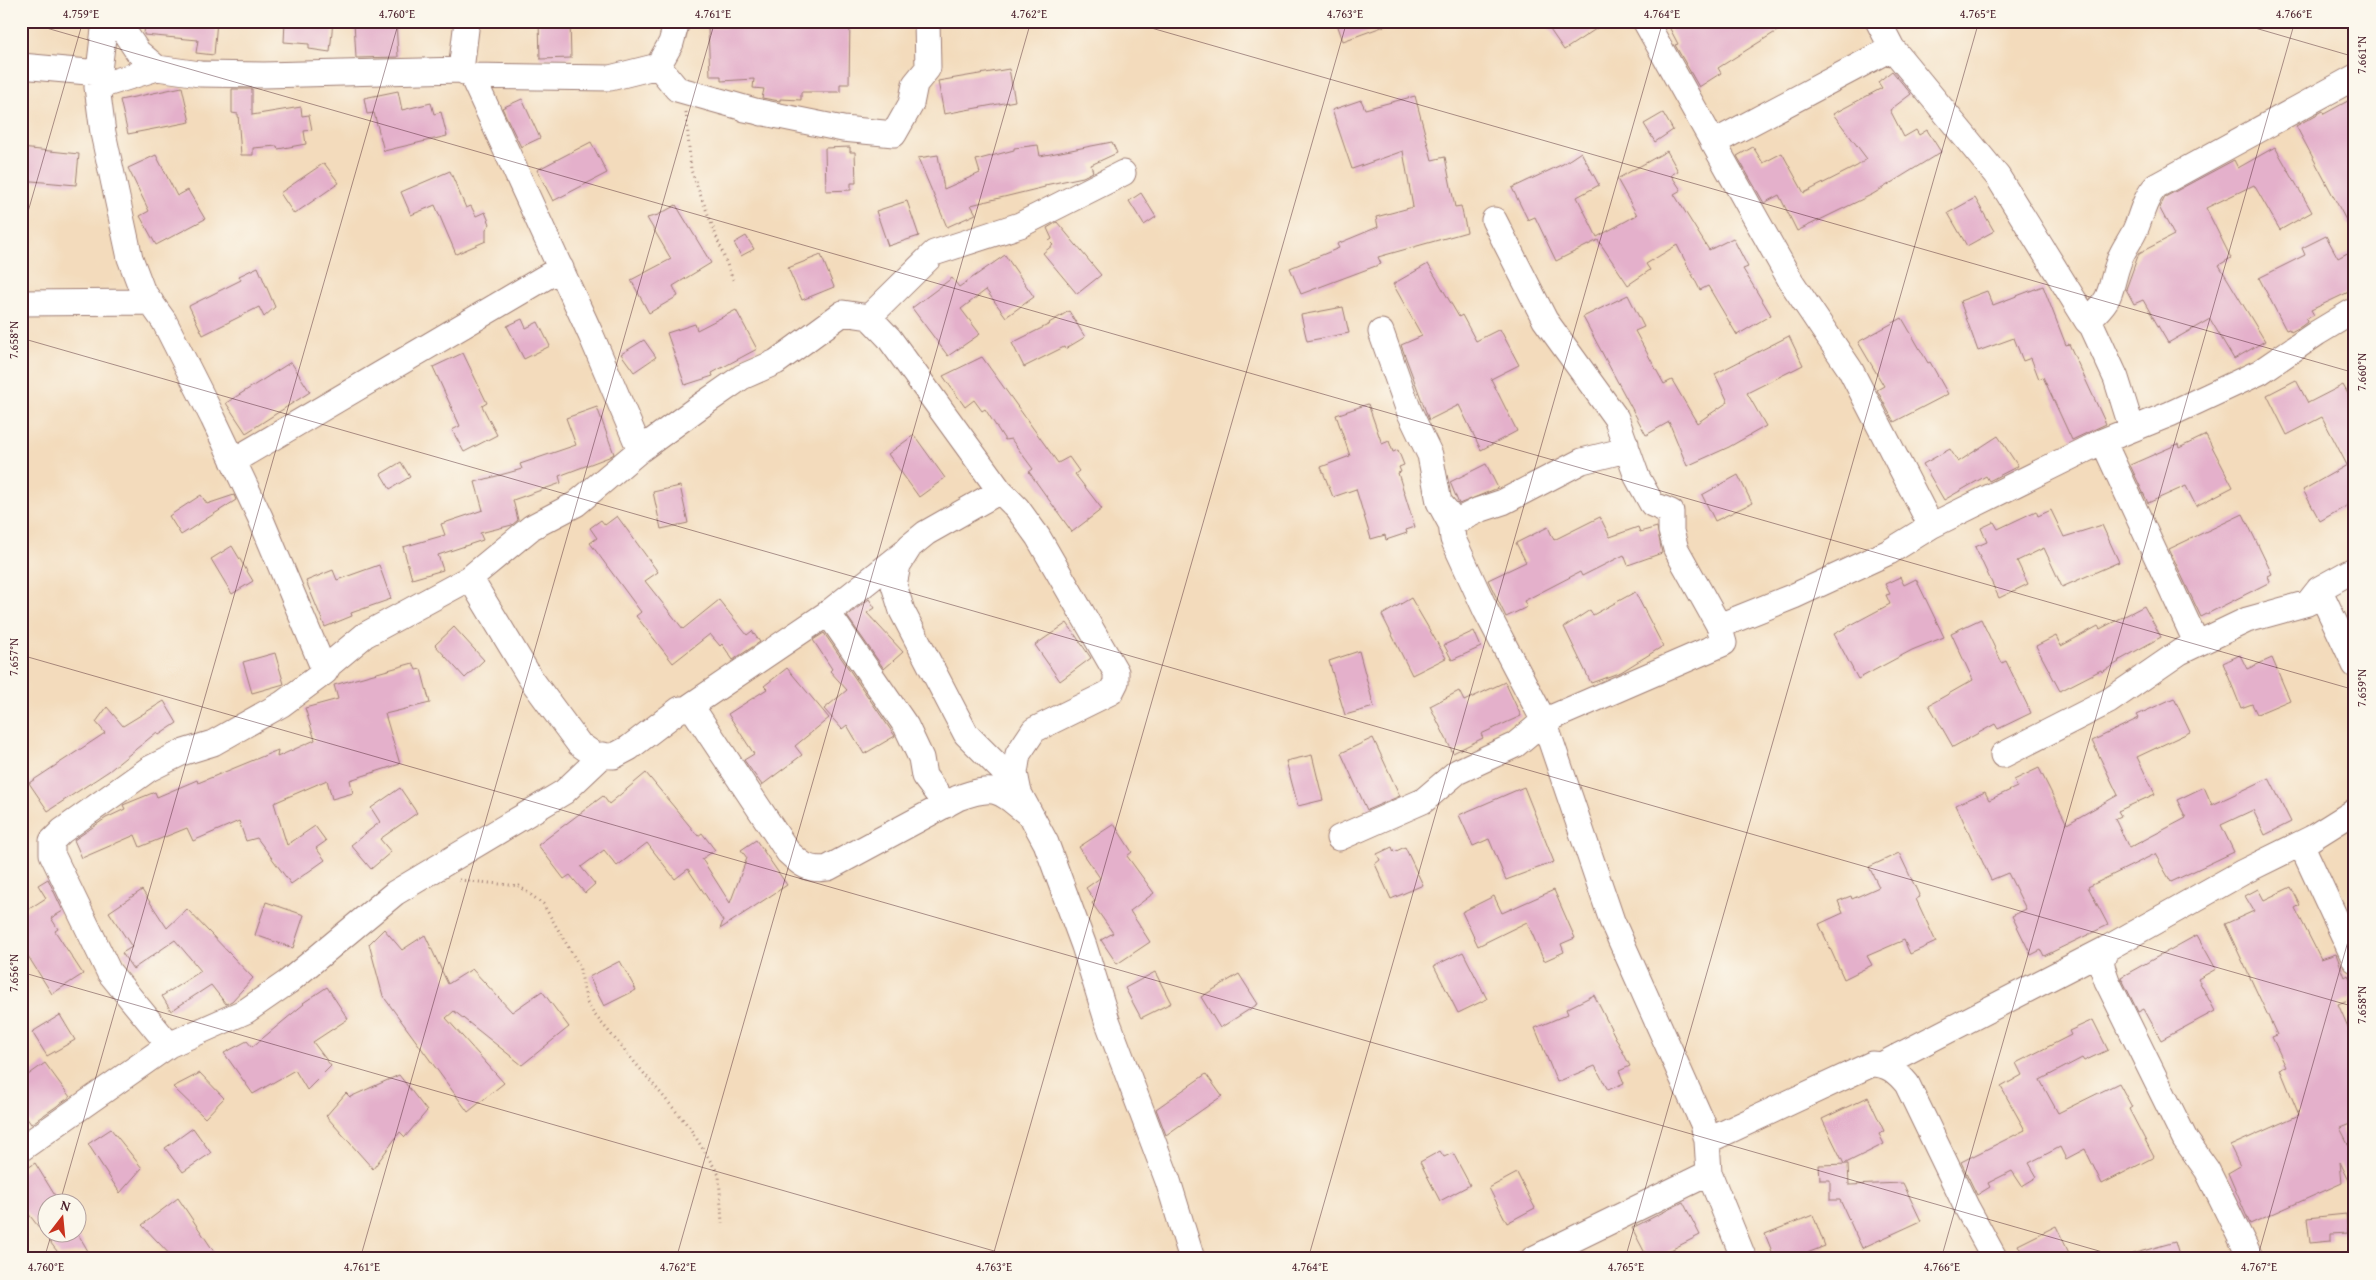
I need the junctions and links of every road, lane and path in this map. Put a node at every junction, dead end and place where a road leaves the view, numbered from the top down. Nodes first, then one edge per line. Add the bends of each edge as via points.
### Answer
1 (104, 21) edge
2 (116, 21) edge
3 (467, 21) edge
4 (677, 21) edge
5 (927, 21) edge
6 (1645, 21) edge
7 (1878, 21) edge
8 (1892, 48) junction
9 (21, 66) edge
10 (658, 66) junction
11 (157, 68) junction
12 (466, 73) junction
13 (2355, 77) edge
14 (98, 80) junction
15 (684, 92) junction
16 (1713, 143) junction
17 (1123, 173) dead end
18 (1494, 220) dead end
19 (561, 268) junction
20 (733, 280) dead end
21 (151, 302) junction
22 (21, 303) edge
23 (2355, 310) edge
24 (869, 317) junction
25 (2087, 321) junction
26 (1381, 332) dead end
27 (2132, 429) junction
28 (2103, 441) junction
29 (1626, 444) junction
30 (640, 450) junction
31 (233, 461) junction
32 (1000, 492) junction
33 (1439, 502) junction
34 (1931, 526) junction
35 (908, 550) junction
36 (2355, 569) edge
37 (470, 578) junction
38 (2319, 589) junction
39 (828, 613) junction
40 (1718, 626) junction
41 (2196, 644) junction
42 (2355, 665) edge
43 (325, 672) junction
44 (686, 709) junction
45 (1544, 721) junction
46 (603, 755) junction
47 (2003, 755) dead end
48 (1019, 793) junction
49 (946, 804) junction
50 (2355, 811) edge
51 (1030, 815) junction
52 (1339, 838) dead end
53 (2301, 844) junction
54 (454, 881) dead end
55 (2106, 949) junction
56 (2355, 960) edge
57 (169, 1045) junction
58 (1883, 1064) junction
59 (24, 1140) edge
60 (1707, 1142) junction
61 (1709, 1173) junction
62 (722, 1223) dead end
63 (1192, 1259) edge
64 (1533, 1259) edge
65 (1744, 1259) edge
66 (1995, 1259) edge
67 (2251, 1259) edge

1 - 14 street
2 - 11 street via 138,52
3 - 12 street
4 - 10 street via 671,43
5 - 15 street via 928,68 915,84 911,104 894,134 843,129 754,111
6 - 16 street
7 - 8 street
8 - 16 street
8 - 25 street via 1998,177
9 - 14 street
10 - 12 street via 610,78
10 - 15 street via 677,89
11 - 12 street via 200,74
11 - 14 street
12 - 19 street
13 - 25 street via 2156,186 2149,193 2120,259 2112,291 2105,304
14 - 21 street via 103,133 130,258 142,290
15 - 20 path via 691,170
16 - 34 street via 1792,283 1850,369
17 - 24 street via 1020,225 934,253
18 - 29 street via 1545,320 1616,418
19 - 30 street
19 - 31 street
21 - 22 street
21 - 31 street via 181,351
23 - 27 street via 2260,372
24 - 30 street via 843,313 776,362 742,377
24 - 32 street via 889,338
25 - 27 street via 2116,378
26 - 33 street via 1409,411 1430,455
27 - 28 street
28 - 34 street
28 - 41 street
29 - 33 street via 1622,451 1582,461 1503,502 1451,524
29 - 40 street via 1637,477 1652,504 1671,512 1671,532 1676,548
30 - 37 street via 576,504 532,527
31 - 43 street
32 - 35 street via 926,533
32 - 48 street via 1017,508 1038,537 1116,672 1111,692 1034,730 1025,741 1018,754 1015,773
33 - 45 street via 1450,515 1453,539 1486,612
34 - 40 street via 1889,552 1794,596
35 - 39 street
35 - 48 street via 898,565 894,585 902,612 966,734 1005,773
36 - 38 street
37 - 43 street via 365,635
37 - 46 street via 531,680 579,744 594,755
38 - 41 street via 2308,603 2247,620
38 - 42 street
39 - 44 street
39 - 49 street via 906,726 921,758 924,776
40 - 45 street via 1724,643
41 - 47 street via 2108,701
43 - 57 street via 282,704 222,738 149,769 52,841 52,854 109,972
44 - 46 street via 680,709 629,748 614,756
44 - 49 street via 693,709 700,718 788,852 814,870 828,868
45 - 52 street via 1515,745 1457,772 1423,801
45 - 60 street via 1612,921 1703,1124
46 - 57 street via 564,792 395,893 288,982 246,1011
48 - 51 street
49 - 51 street via 979,791 1002,792
50 - 53 street
51 - 63 street via 1046,843 1084,946 1107,1020 1168,1180
53 - 55 street via 2243,872
53 - 56 street
54 - 62 path via 519,886 543,904 579,965 587,1003 594,1014 690,1128 719,1175
55 - 58 street
55 - 67 street via 2101,964 2107,981 2186,1139 2207,1170
57 - 59 street
58 - 60 street via 1872,1064
58 - 66 street via 1907,1084
60 - 61 street
61 - 64 street
61 - 65 street

